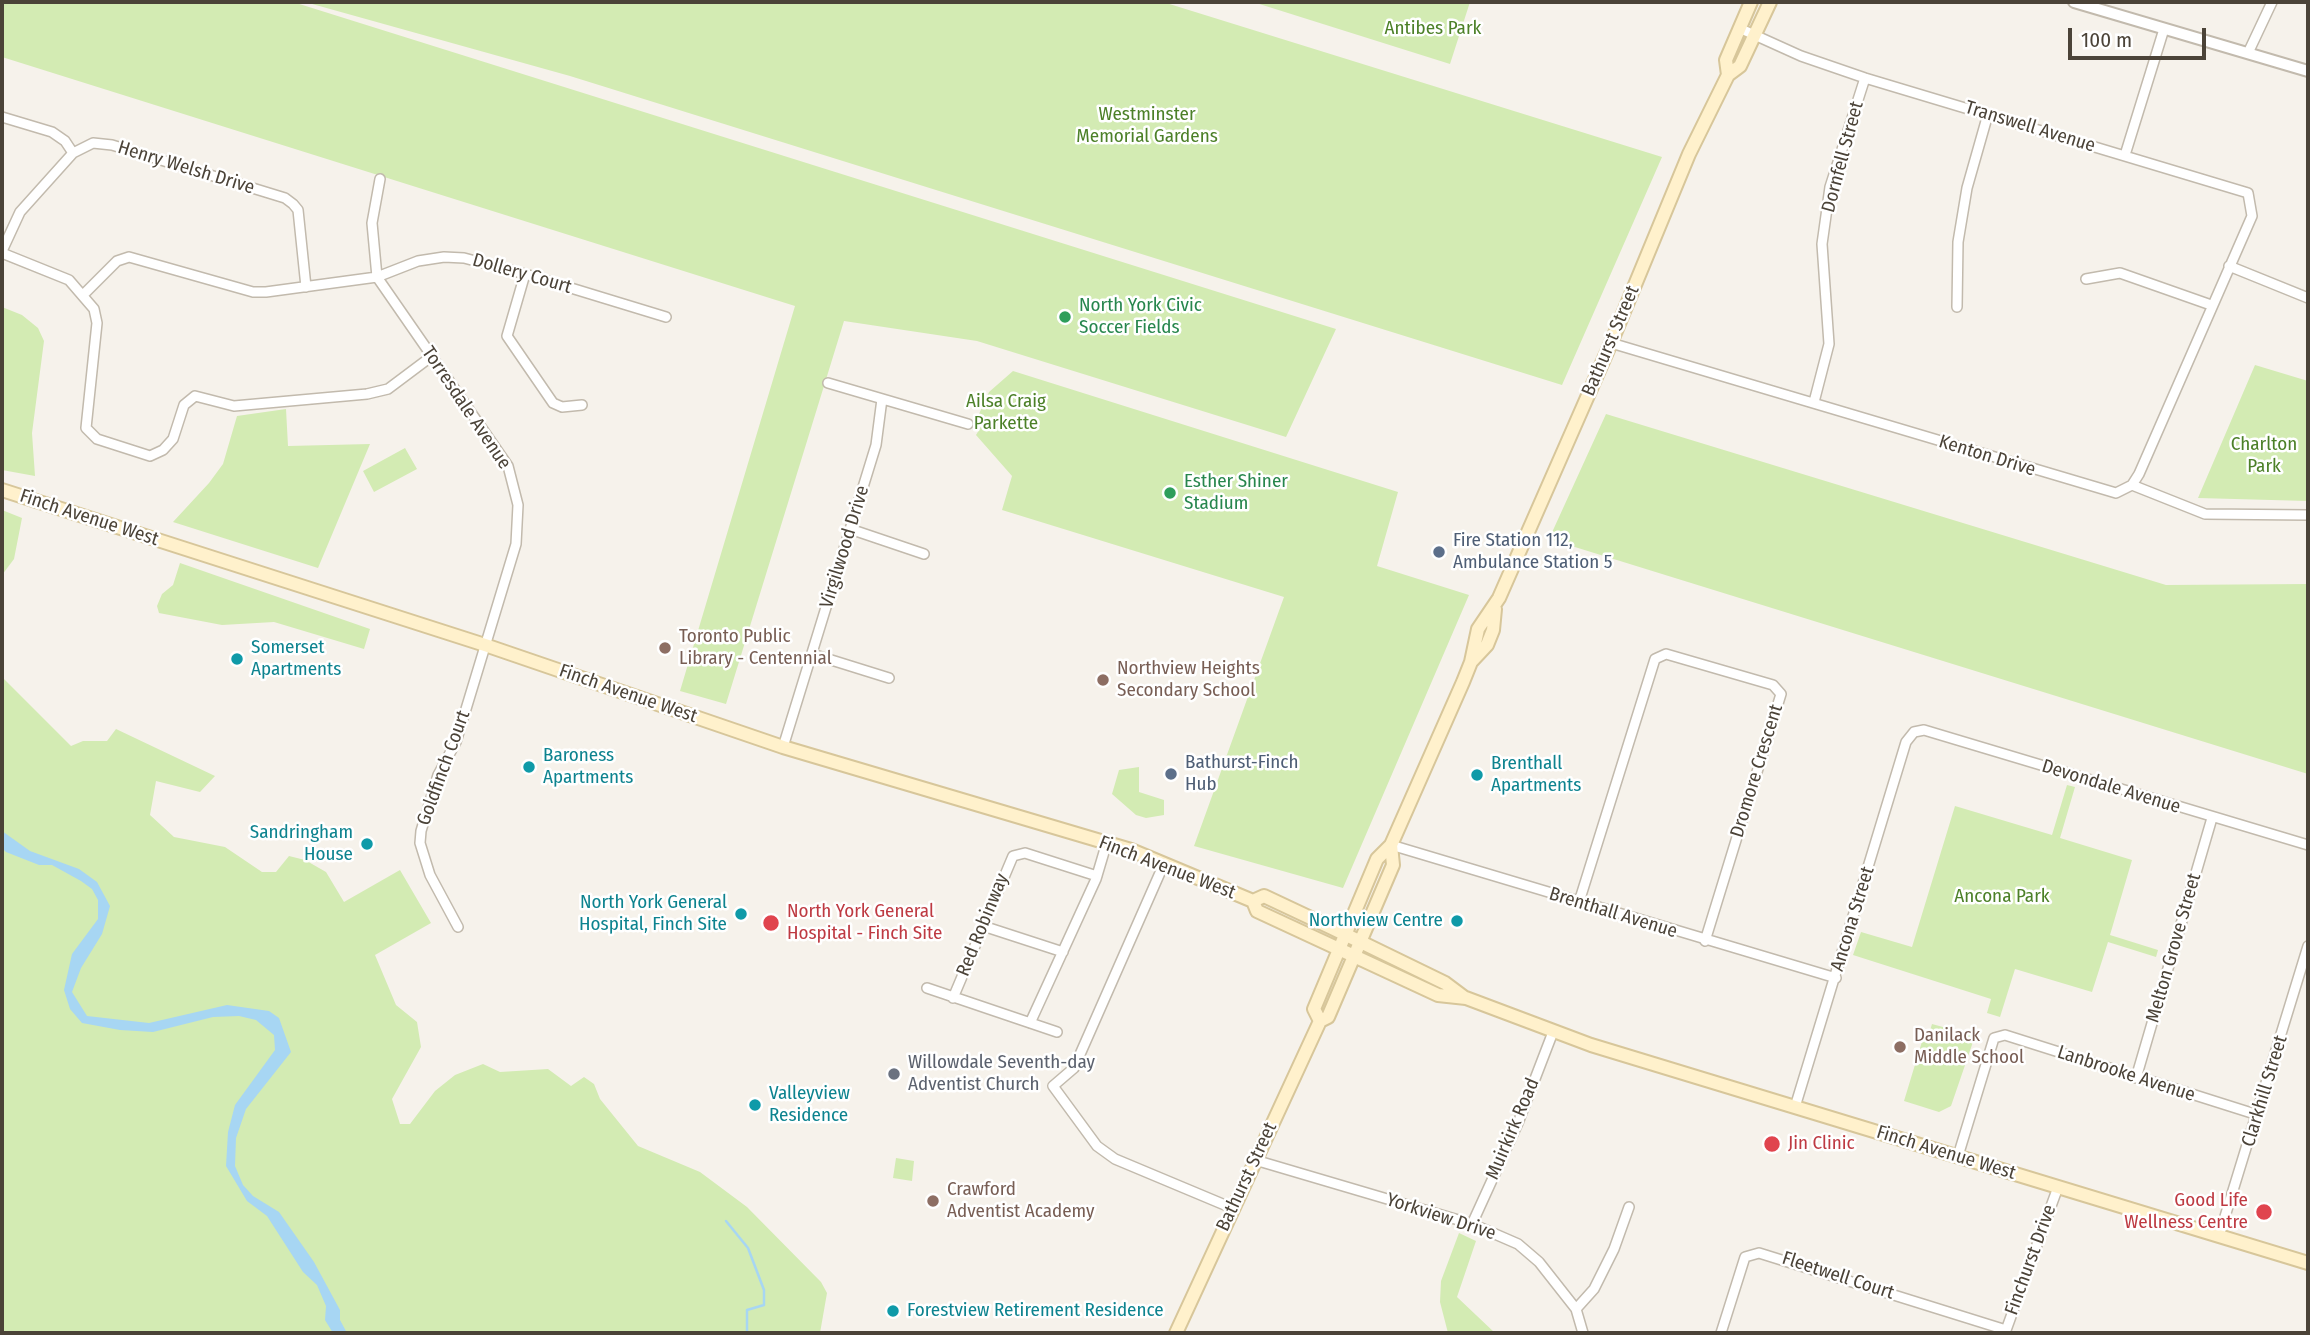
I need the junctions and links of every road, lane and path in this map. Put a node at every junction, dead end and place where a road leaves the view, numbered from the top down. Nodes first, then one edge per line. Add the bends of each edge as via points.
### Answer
1 (1751, 2) edge
2 (1770, 2) edge
3 (2074, 2) edge
4 (2272, 2) edge
5 (1739, 28) junction
6 (2164, 29) junction
7 (1755, 35) junction
8 (2248, 53) junction
9 (2308, 71) edge
10 (1728, 75) junction
11 (1865, 78) junction
12 (1988, 114) junction
13 (2, 117) edge
14 (73, 153) junction
15 (2125, 155) junction
16 (380, 179) dead end
17 (2, 252) edge
18 (2229, 266) junction
19 (525, 274) junction
20 (377, 277) junction
21 (2086, 279) dead end
22 (306, 287) junction
23 (83, 295) junction
24 (2308, 298) edge
25 (2211, 305) junction
26 (1957, 307) dead end
27 (667, 317) dead end
28 (1611, 343) junction
29 (432, 356) junction
30 (828, 383) dead end
31 (882, 400) junction
32 (1814, 402) junction
33 (582, 405) dead end
34 (968, 424) dead end
35 (2132, 485) junction
36 (2, 490) edge
37 (2308, 516) edge
38 (850, 529) junction
39 (925, 554) dead end
40 (485, 645) junction
41 (812, 654) junction
42 (889, 678) dead end
43 (1914, 732) joint
44 (783, 747) junction
45 (2212, 817) junction
46 (1107, 842) junction
47 (1391, 845) junction
48 (2308, 845) edge
49 (1163, 866) junction
50 (1097, 876) junction
51 (1253, 901) junction
52 (1579, 902) junction
53 (983, 926) junction
54 (458, 928) dead end
55 (1345, 935) junction
56 (1705, 941) junction
57 (1360, 942) junction
58 (2308, 946) edge
59 (1339, 949) junction
60 (1063, 952) junction
61 (1354, 956) junction
62 (1836, 978) junction
63 (927, 988) dead end
64 (953, 998) junction
65 (1466, 999) junction
66 (1320, 1021) junction
67 (1030, 1023) junction
68 (1057, 1032) dead end
69 (1553, 1032) junction
70 (2136, 1078) junction
71 (1795, 1107) junction
72 (2258, 1115) junction
73 (1958, 1156) junction
74 (1255, 1160) junction
75 (2057, 1187) junction
76 (1629, 1207) dead end
77 (1232, 1208) junction
78 (1472, 1224) junction
79 (2219, 1236) junction
80 (2308, 1263) edge
81 (1576, 1309) junction
82 (2005, 1332) edge
83 (1176, 1333) edge
84 (1583, 1333) edge
85 (1721, 1333) edge

1 - 5 main road, Bathurst Street
2 - 7 main road, Bathurst Street
3 - 6 street
4 - 8 street
5 - 7 street, Transwell Avenue
5 - 10 main road, Bathurst Street via 1726,60
6 - 8 street
6 - 15 street
7 - 10 main road, Bathurst Street via 1740,66
7 - 11 street, Transwell Avenue
8 - 9 street
10 - 28 main road, Bathurst Street via 1685,163
11 - 12 street, Transwell Avenue
11 - 32 street, Dornfell Street via 1830,187 1822,244 1829,344
12 - 15 street, Transwell Avenue
12 - 26 street via 1966,188
13 - 14 street via 52,132
14 - 17 street via 20,212
14 - 22 street, Henry Welsh Drive via 93,143 112,145 285,198 298,210
15 - 18 street, Transwell Avenue via 2248,193 2252,216
16 - 20 street, Torresdale Avenue via 372,223
17 - 23 street via 52,270
18 - 24 street
18 - 25 street
19 - 20 street, Dollery Court via 444,257 418,261
19 - 27 street, Dollery Court
19 - 33 street via 507,335 554,403
20 - 22 street, Dollery Court
20 - 29 street, Torresdale Avenue
21 - 25 street via 2120,273
22 - 23 street, Dollery Court via 253,292 129,257 117,261
23 - 29 street via 94,309 97,323 86,428 97,439 150,456 173,439 184,405 195,396 234,406 367,394 388,389
25 - 35 street
28 - 32 street, Kenton Drive
28 - 47 main road, Bathurst Street via 1495,609 1478,629 1471,662
29 - 40 street, Torresdale Avenue via 508,466 518,505 516,544
30 - 31 street
31 - 34 street
31 - 38 street, Virgilwood Drive via 876,445
32 - 35 street, Kenton Drive via 2108,493
35 - 37 street via 2205,514
36 - 40 main road, Finch Avenue West
38 - 39 street
38 - 41 street, Virgilwood Drive
40 - 44 main road, Finch Avenue West
40 - 54 street, Goldfinch Court via 456,742 438,775 421,831 430,875
41 - 42 street
41 - 44 street, Virgilwood Drive
43 - 45 street, Devondale Avenue via 1924,730
43 - 62 street, Ancona Street via 1906,742
44 - 46 main road, Finch Avenue West
45 - 48 street, Devondale Avenue
45 - 70 street, Melton Grove Street
46 - 49 main road, Finch Avenue West
46 - 50 street
47 - 52 street, Brenthall Avenue
47 - 55 main road, Bathurst Street via 1377,859
47 - 57 main road, Bathurst Street via 1392,864
49 - 51 main road, Finch Avenue West
49 - 77 street via 1074,1068 1053,1087 1105,1152
50 - 53 street, Red Robinway via 1017,853
50 - 60 street
51 - 55 main road, Finch Avenue West via 1264,896
51 - 59 main road, Finch Avenue West via 1257,911
52 - 56 street, Brenthall Avenue
52 - 56 street, Dromore Crescent via 1655,659 1666,654 1773,685 1781,694
53 - 60 street
53 - 64 street, Red Robinway
55 - 57 main road, Finch Avenue West
55 - 59 main road, Bathurst Street
56 - 62 street, Brenthall Avenue
57 - 61 main road, Bathurst Street
57 - 65 main road, Finch Avenue West via 1446,983
58 - 72 street, Clarkhill Street
59 - 61 main road, Finch Avenue West
59 - 66 main road, Bathurst Street via 1314,1009
60 - 67 street
61 - 65 main road, Finch Avenue West via 1438,995
61 - 66 main road, Bathurst Street via 1328,1017
62 - 71 street, Ancona Street
63 - 64 street, Red Robinway
64 - 67 street, Red Robinway
65 - 69 main road, Finch Avenue West
66 - 74 main road, Bathurst Street
67 - 68 street, Red Robinway
69 - 71 main road, Finch Avenue West
69 - 78 street, Muirkirk Road
70 - 72 street, Lanbrooke Avenue
70 - 73 street, Lanbrooke Avenue via 2005,1035 1994,1038
71 - 73 main road, Finch Avenue West
72 - 79 street, Clarkhill Street
73 - 75 main road, Finch Avenue West
74 - 77 main road, Bathurst Street
74 - 78 street, Yorkview Drive
75 - 79 main road, Finch Avenue West
75 - 82 street, Finchurst Drive
76 - 81 street via 1594,1289
77 - 83 main road, Bathurst Street
78 - 81 street, Yorkview Drive via 1518,1244 1539,1262
79 - 80 main road, Finch Avenue West
81 - 84 street, Yorkview Drive
82 - 85 street, Fleetwell Court via 1759,1253 1745,1257

